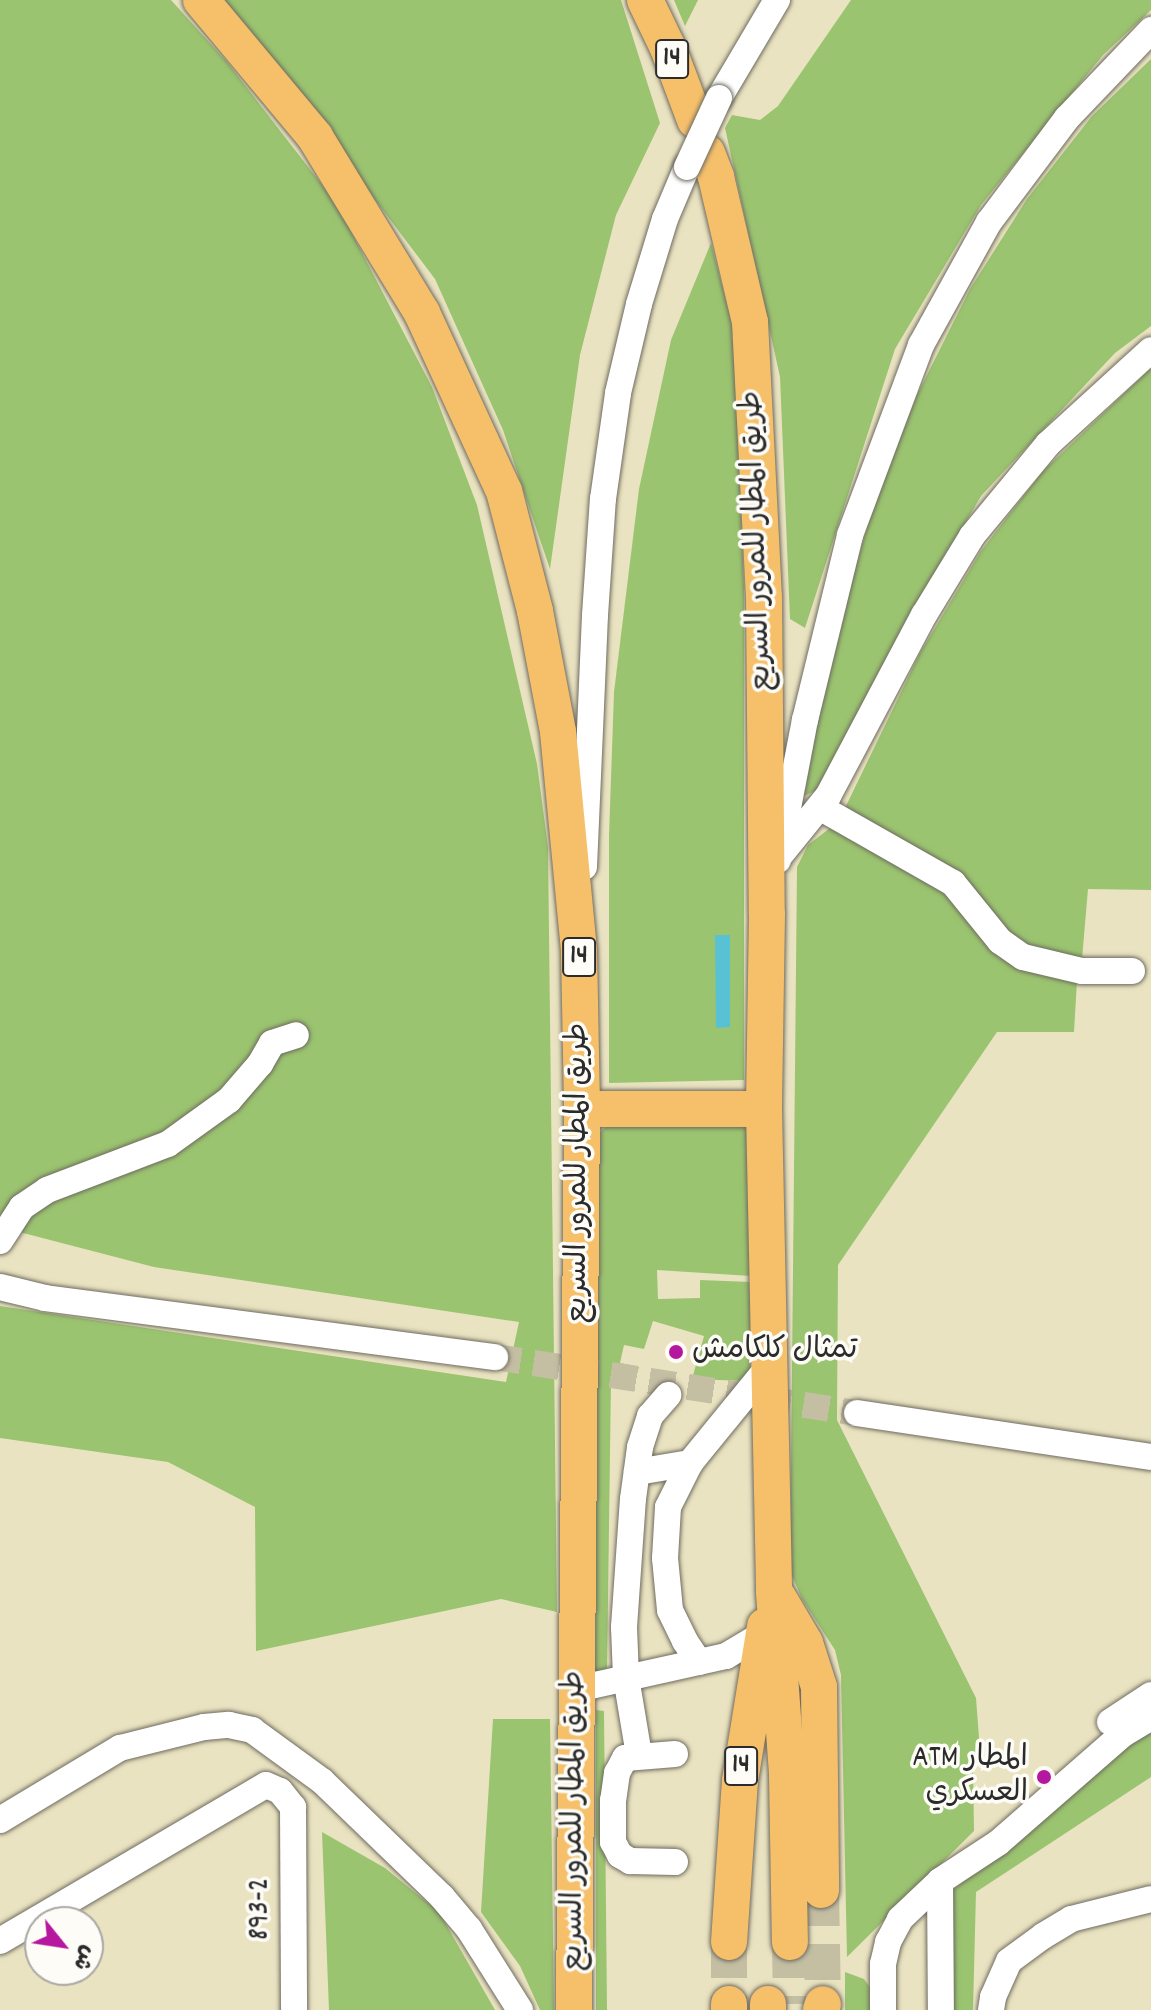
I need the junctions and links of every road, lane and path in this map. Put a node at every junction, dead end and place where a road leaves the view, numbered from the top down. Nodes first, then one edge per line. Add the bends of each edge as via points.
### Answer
1 (201, 0) edge
2 (645, 0) edge
3 (777, 0) edge
4 (1151, 30) edge
5 (702, 134) junction
6 (1151, 350) edge
7 (821, 808) junction
8 (778, 857) junction
9 (767, 914) junction
10 (579, 950) junction
11 (1132, 971) dead end
12 (296, 1035) dead end
13 (582, 1109) junction
14 (764, 1109) junction
15 (0, 1241) edge
16 (0, 1287) edge
17 (495, 1357) tunnel mouth
18 (769, 1366) junction
19 (668, 1395) dead end
20 (857, 1413) tunnel mouth
21 (1151, 1457) edge
22 (690, 1463) junction
23 (637, 1472) junction
24 (774, 1592) junction
25 (763, 1634) junction
26 (699, 1662) junction
27 (626, 1677) junction
28 (577, 1689) junction
29 (1151, 1695) edge
30 (748, 1714) junction
31 (1151, 1717) edge
32 (675, 1754) dead end
33 (639, 1755) junction
34 (0, 1820) edge
35 (973, 1856) junction
36 (675, 1862) dead end
37 (940, 1881) junction
38 (821, 1890) tunnel mouth
39 (1151, 1899) edge
40 (0, 1941) edge
41 (729, 1942) tunnel mouth
42 (294, 2010) edge
43 (520, 2010) edge
44 (574, 2010) edge
45 (883, 2010) edge
46 (941, 2010) edge
47 (991, 2010) edge

1 - 10 highway, طريق المطار للمرور السريع / 14 via 315,137 422,313 504,491 535,611 558,732
2 - 5 highway, طريق المطار للمرور السريع / 14
3 - 5 street
4 - 8 street via 1067,118 989,222 921,345 850,535
5 - 9 highway, طريق المطار للمرور السريع / 14 via 750,322 764,597
5 - 10 street via 665,219 639,304 614,423 595,615
6 - 7 street via 1048,444 972,536
7 - 8 street
7 - 11 street via 953,883 1000,941 1023,957 1082,971
8 - 9 street
9 - 14 highway, طريق المطار للمرور السريع / 14
10 - 13 highway, طريق المطار للمرور السريع / 14
12 - 15 street via 272,1043 229,1100 168,1144 47,1190 22,1207
13 - 14 highway
13 - 28 highway, طريق المطار للمرور السريع / 14
14 - 18 highway, طريق المطار للمرور السريع / 14
16 - 17 street via 45,1298
18 - 22 street
18 - 24 highway, طريق المطار للمرور السريع / 14
19 - 23 street via 650,1416
20 - 21 street
22 - 23 street
22 - 26 street via 668,1507 665,1558 670,1610
23 - 27 street via 624,1627
24 - 25 highway, 14
24 - 30 highway, طريق المطار للمرور السريع / 14 via 787,1775 779,1942
24 - 38 highway via 805,1643 819,1687
25 - 26 street via 726,1656
25 - 30 highway, 14
26 - 27 street
27 - 28 street
27 - 33 street
28 - 44 highway, طريق المطار للمرور السريع / 14
29 - 35 street via 1091,1737 990,1831
30 - 41 highway, 14
31 - 35 street via 1123,1734 998,1843
32 - 33 street
33 - 36 street via 625,1758 617,1773 613,1842 630,1861
34 - 43 street via 120,1748 204,1727 252,1730 322,1781 442,1897 469,1929
35 - 37 street
37 - 45 street via 900,1919 888,1942
37 - 46 street
39 - 47 street via 1071,1919 1043,1936 1009,1961
40 - 42 street, 893-2 via 266,1785 280,1791 293,1807

